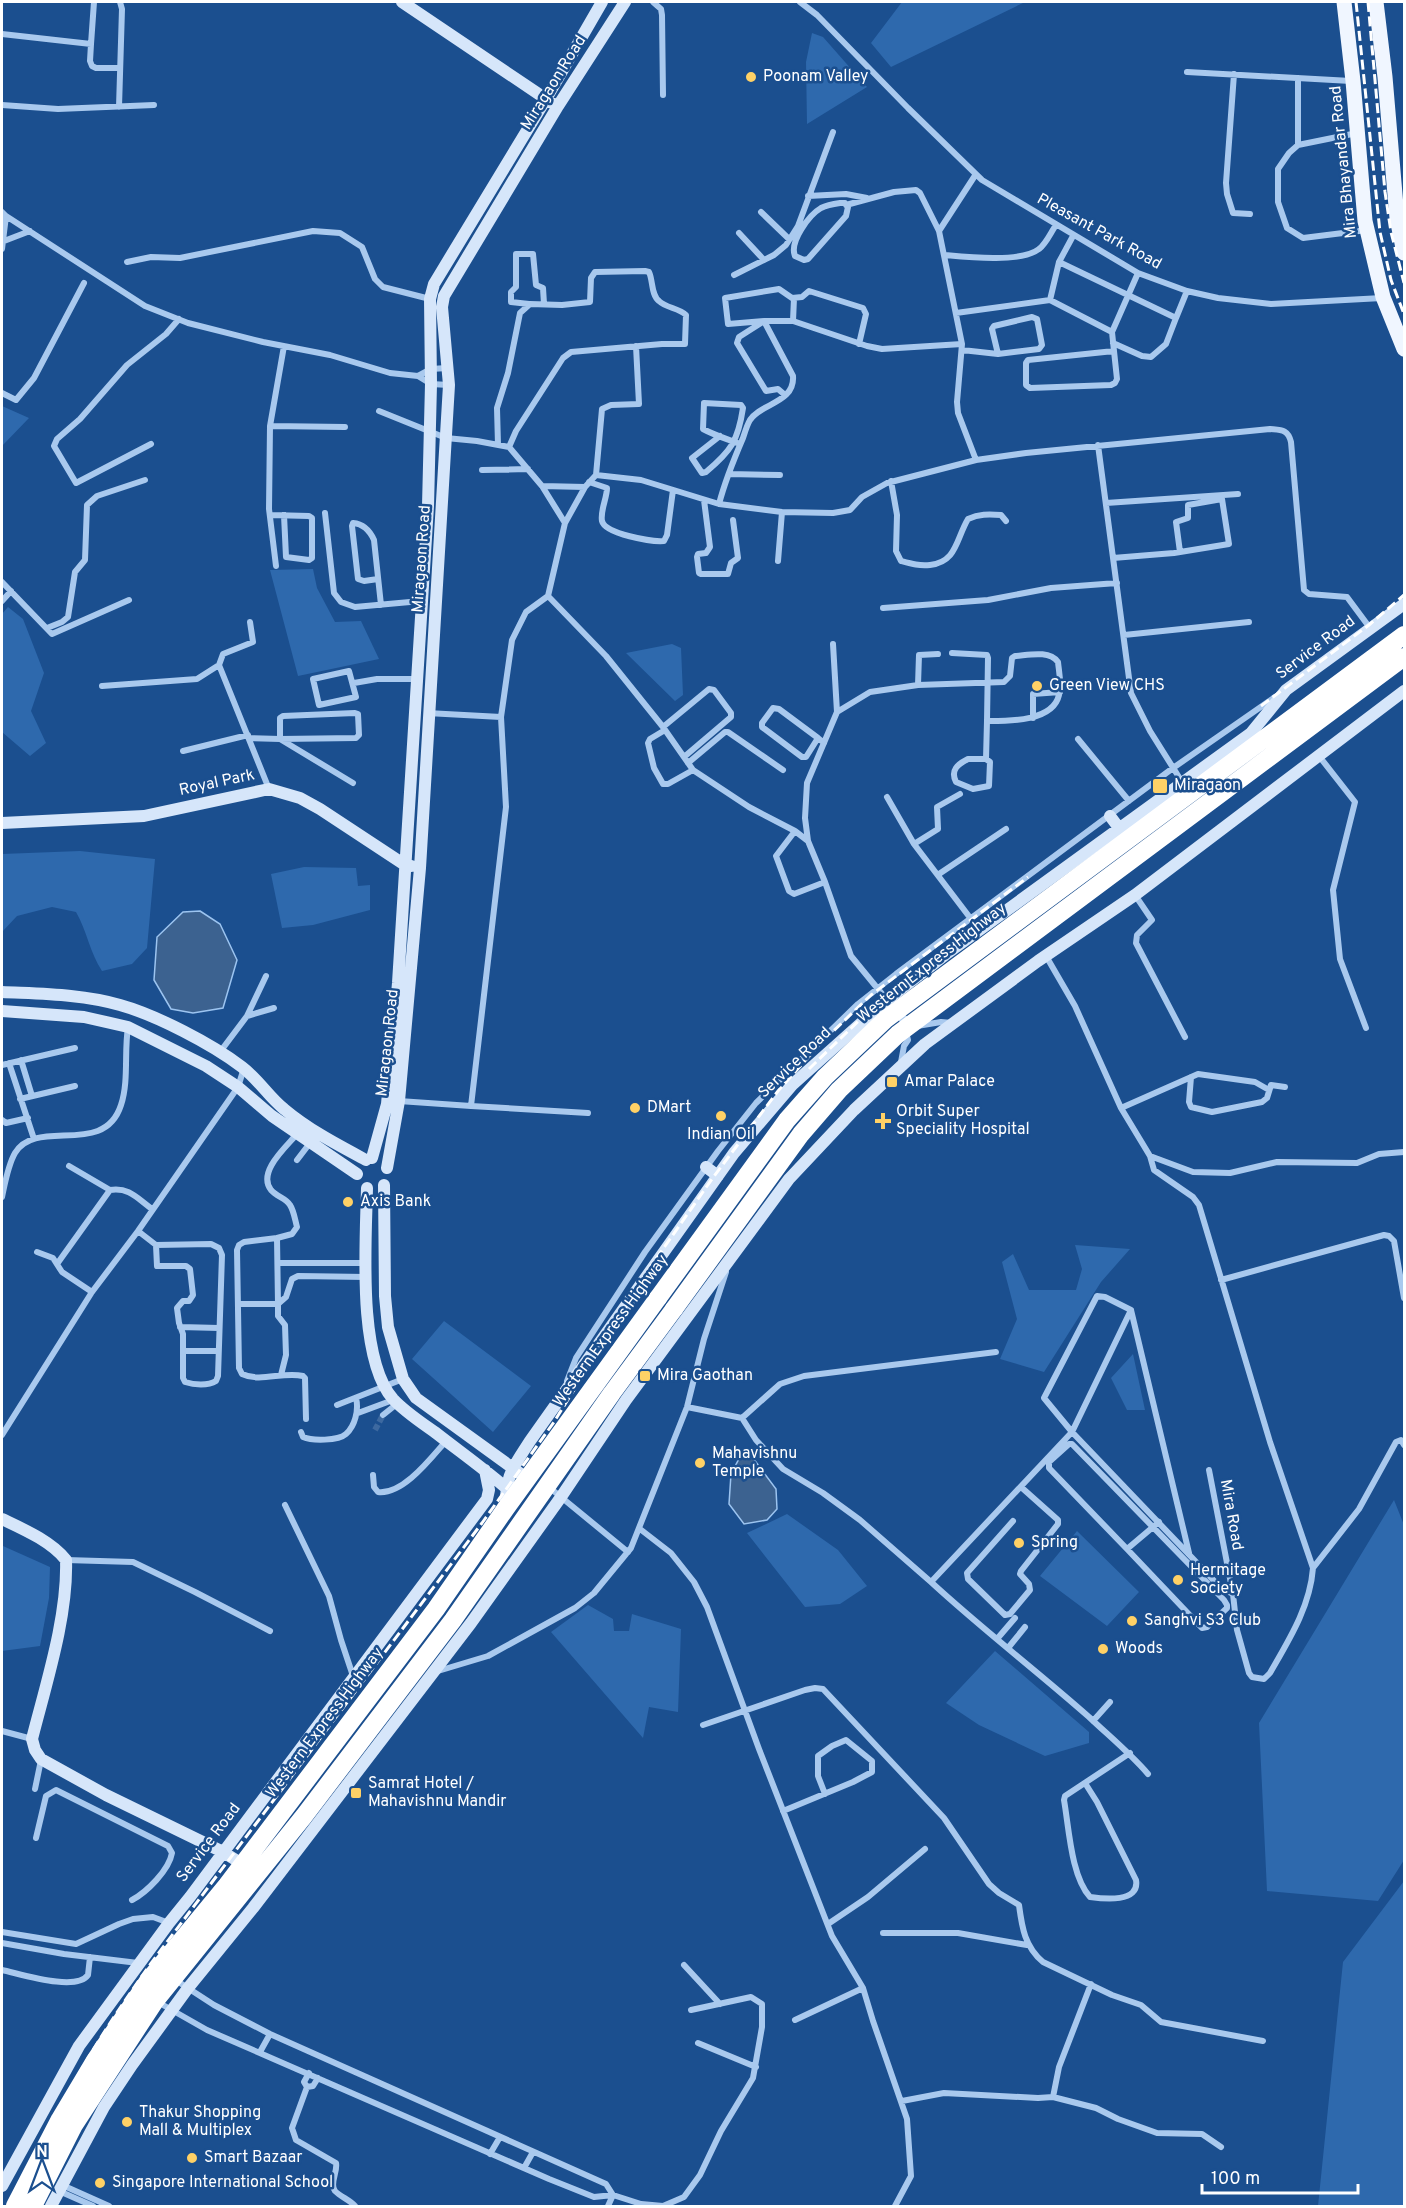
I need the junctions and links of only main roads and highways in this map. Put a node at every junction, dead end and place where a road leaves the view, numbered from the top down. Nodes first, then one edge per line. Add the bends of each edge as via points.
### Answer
1 (402, 2) edge
2 (602, 2) edge
3 (625, 2) edge
4 (1344, 2) edge
5 (1376, 2) edge
6 (546, 99) junction
7 (558, 106) junction
8 (1404, 253) edge
9 (1400, 325) edge
10 (1404, 349) edge
11 (1404, 604) edge
12 (1404, 635) edge
13 (1404, 657) edge
14 (1404, 691) edge
15 (1110, 816) road end
16 (2, 823) edge
17 (1119, 828) junction
18 (405, 865) junction
19 (420, 868) junction
20 (937, 944) road end
21 (945, 955) junction
22 (2, 992) edge
23 (2, 1011) edge
24 (150, 1017) junction
25 (142, 1035) junction
26 (369, 1159) junction
27 (706, 1167) road end
28 (387, 1168) junction
29 (357, 1174) junction
30 (718, 1176) junction
31 (384, 1185) junction
32 (367, 1188) junction
33 (513, 1468) junction
34 (485, 1470) junction
35 (528, 1479) junction
36 (505, 1486) junction
37 (554, 1491) junction
38 (506, 1508) junction
39 (2, 1519) edge
40 (223, 1852) junction
41 (250, 1869) junction
42 (2, 2186) edge
43 (15, 2206) edge
44 (33, 2206) edge
45 (51, 2206) edge

1 - 6 main road
2 - 6 main road, Miragaon Road
3 - 7 main road, Miragaon Road
4 - 9 main road, Mira Bhayandar Road via 1367,230 1383,297
5 - 8 main road via 1397,218
6 - 7 main road
6 - 18 main road, Miragaon Road via 434,284 430,299 430,431
7 - 19 main road, Miragaon Road via 444,296 442,307 449,385
9 - 10 main road, Mira Bhayandar Road
11 - 17 main road, Service Road via 1286,690 1251,733
12 - 35 highway, Western Express Highway, bridge via 886,1019 825,1077 787,1120
13 - 37 highway, Western Express Highway, bridge via 898,1034 839,1090 801,1134 612,1393
14 - 37 main road via 1135,895 952,1023 854,1110 789,1179
15 - 17 main road
16 - 18 main road, Royal Park via 144,816 268,789 300,798 320,809
17 - 21 main road, Service Road
18 - 19 main road, Royal Park
18 - 26 main road, Miragaon Road via 387,1104
19 - 28 main road, Miragaon Road via 399,1101
20 - 21 main road
21 - 30 main road, Service Road via 887,1000 792,1085
22 - 24 main road via 84,998 120,1005
23 - 25 main road via 84,1017 128,1027
24 - 25 main road
24 - 26 main road via 220,1052 244,1068 284,1109 324,1137
25 - 29 main road via 206,1066
26 - 28 main road via 379,1159
26 - 29 main road
27 - 30 main road
28 - 31 main road
29 - 32 main road
30 - 33 main road, Service Road
31 - 32 main road
31 - 33 main road via 385,1296 390,1335 403,1379 416,1398
32 - 34 main road via 368,1321 372,1352 385,1387 396,1401
33 - 35 main road
33 - 36 main road, Service Road
34 - 36 main road
34 - 40 main road, Service Road via 487,1499
35 - 38 highway, Western Express Highway
36 - 38 main road
37 - 41 highway, Western Express Highway via 304,1816
37 - 45 main road via 432,1673 172,2010 104,2107
38 - 41 highway, Western Express Highway
39 - 40 main road via 33,1535 66,1560 67,1578 56,1640 32,1739 41,1760
40 - 41 main road
40 - 42 main road, Service Road via 79,2046
41 - 43 highway, Western Express Highway via 142,1990 60,2119
41 - 44 highway, Western Express Highway via 155,2001 74,2125

